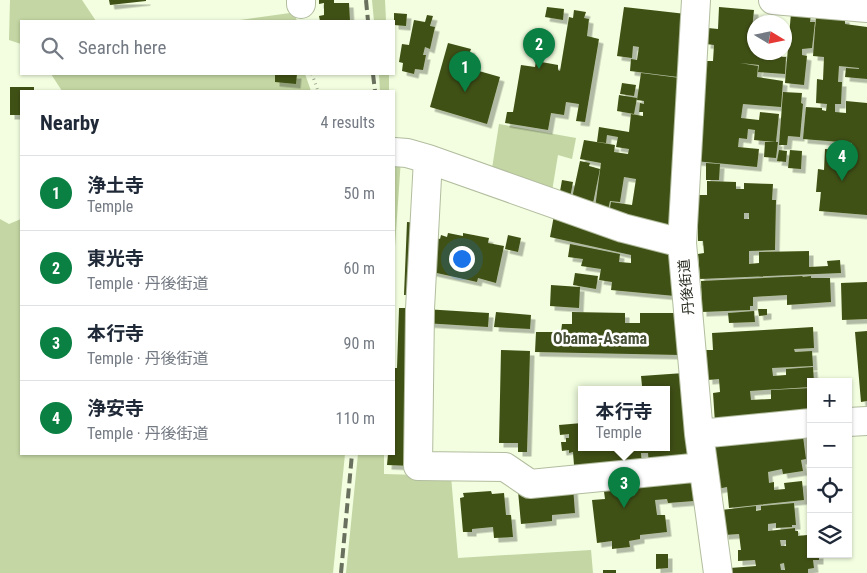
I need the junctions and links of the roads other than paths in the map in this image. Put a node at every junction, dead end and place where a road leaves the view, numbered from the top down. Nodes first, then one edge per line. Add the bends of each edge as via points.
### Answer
1 (696, 0) edge
2 (773, 0) edge
3 (867, 8) edge
4 (395, 152) edge
5 (428, 159) junction
6 (682, 243) junction
7 (867, 421) edge
8 (852, 422) edge
9 (807, 423) edge
10 (699, 434) junction
11 (703, 467) junction
12 (718, 573) edge

1 - 6 street, 丹後街道
2 - 3 street
4 - 5 street
5 - 6 street via 623,228
5 - 11 street via 420,308 418,466 505,467 530,484
6 - 10 street, 丹後街道
7 - 8 street
9 - 10 street
10 - 11 street, 丹後街道
11 - 12 street, 丹後街道

